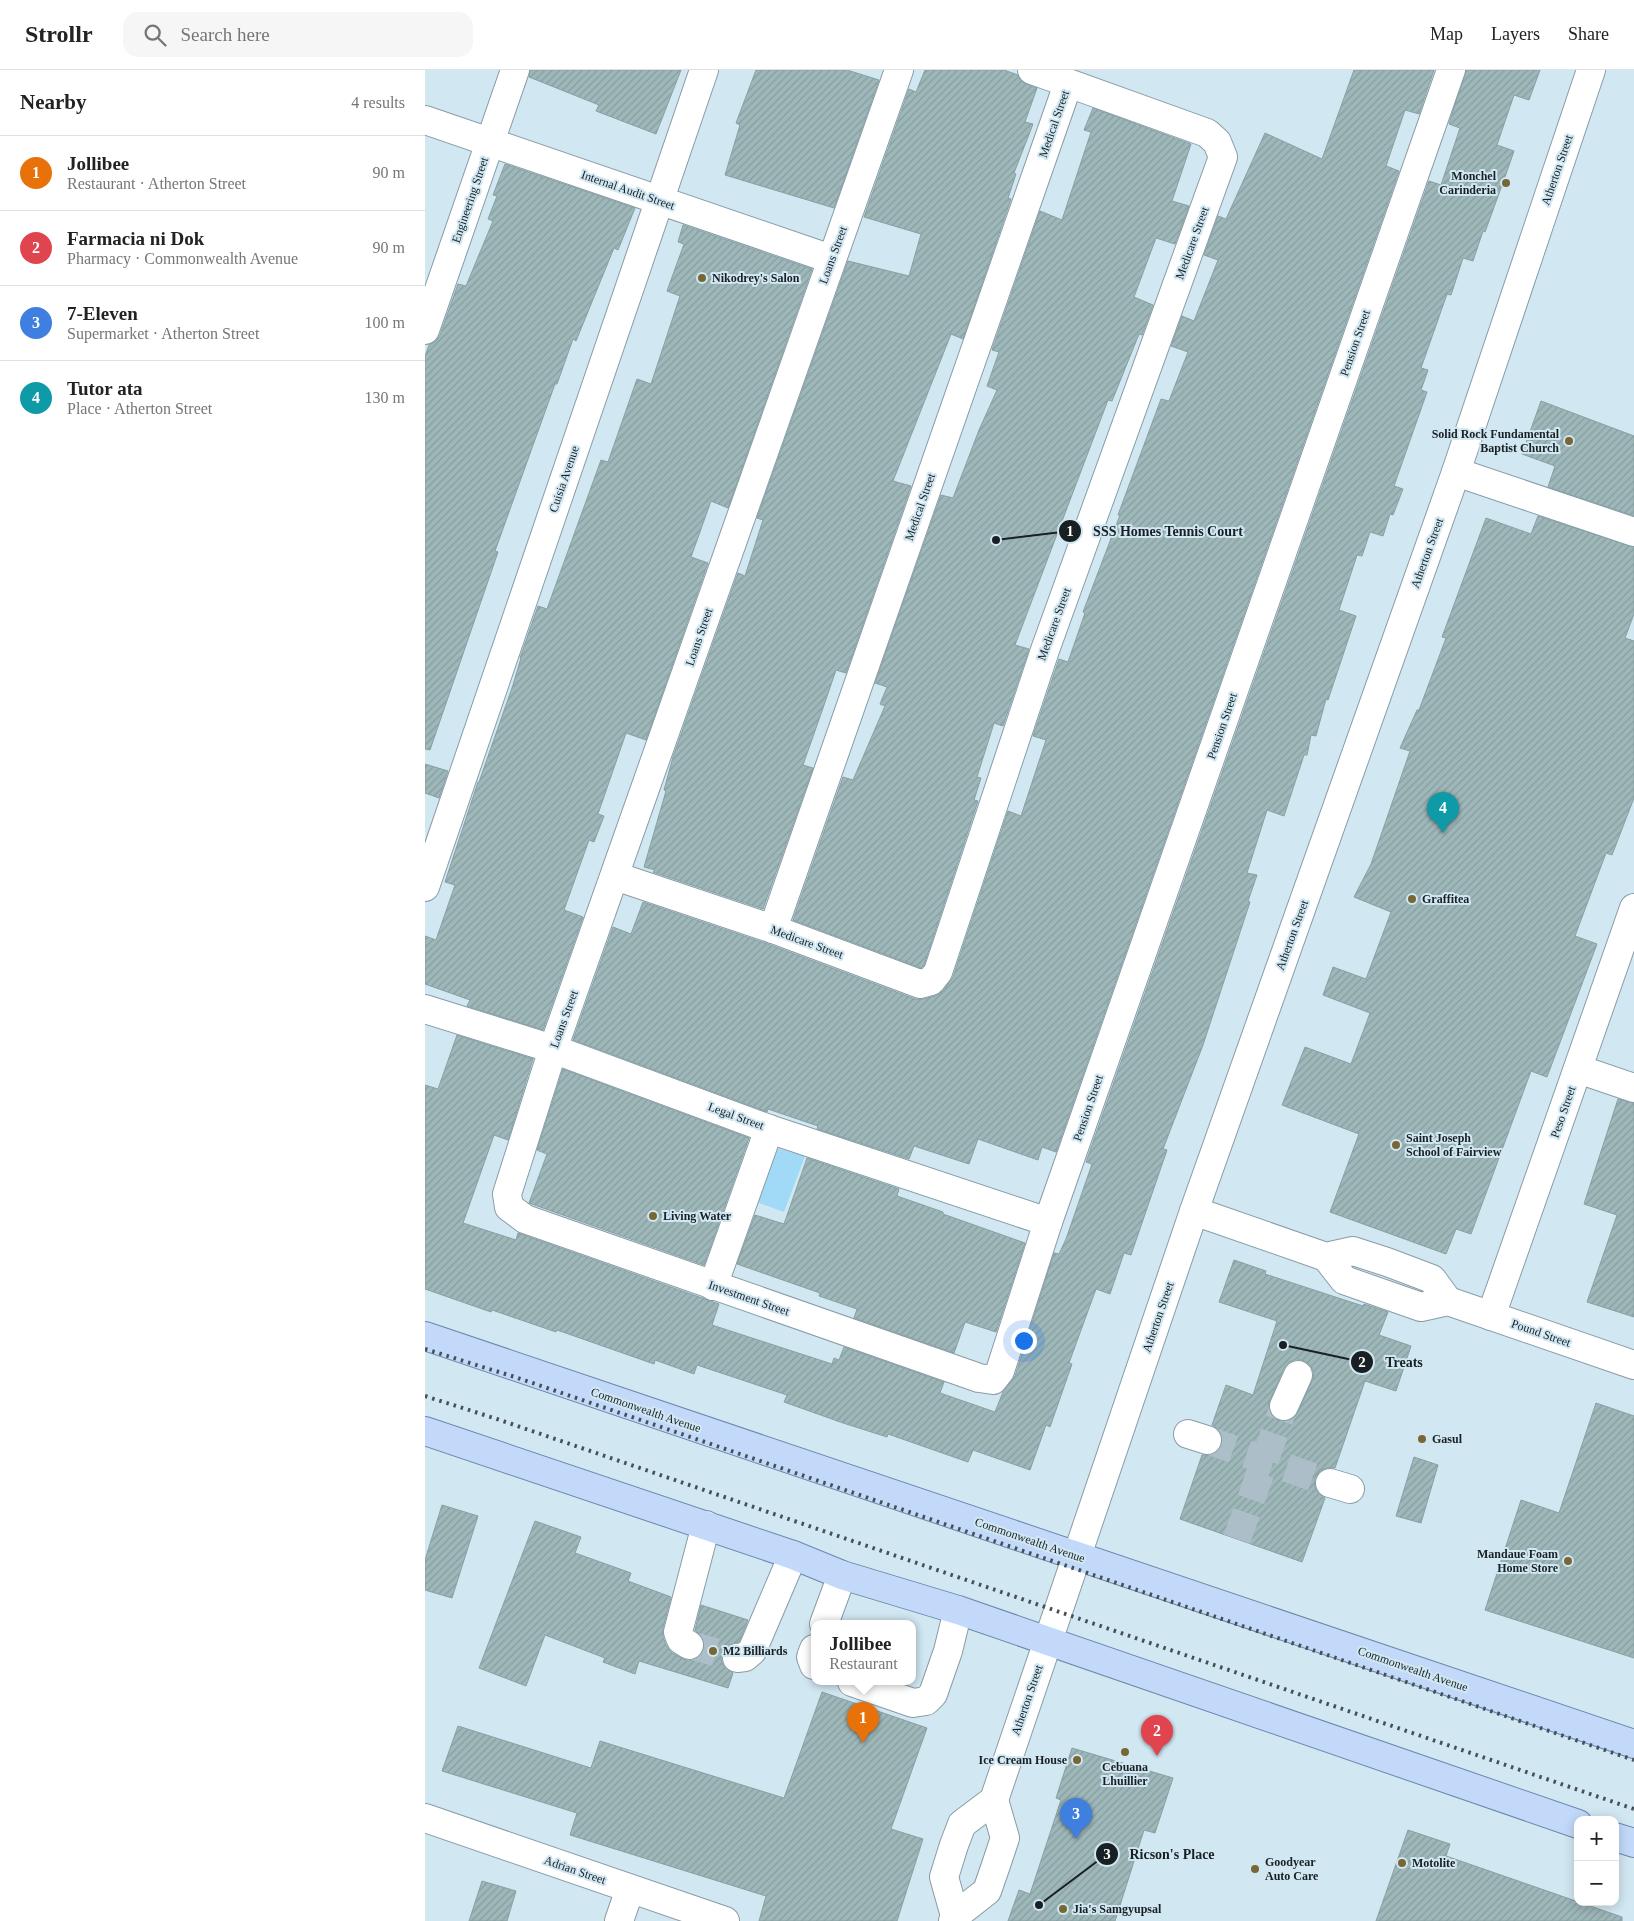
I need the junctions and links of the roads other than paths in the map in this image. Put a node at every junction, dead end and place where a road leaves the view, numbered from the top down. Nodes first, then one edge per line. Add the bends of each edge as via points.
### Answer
1 (515, 70) edge
2 (704, 70) edge
3 (899, 70) edge
4 (1032, 70) edge
5 (1451, 70) edge
6 (1591, 70) edge
7 (1067, 84) junction
8 (425, 120) edge
9 (490, 143) junction
10 (659, 200) junction
11 (831, 259) junction
12 (425, 330) edge
13 (1456, 472) junction
14 (1634, 532) edge
15 (615, 876) junction
16 (425, 887) edge
17 (1634, 908) edge
18 (773, 929) junction
19 (425, 1009) edge
20 (553, 1049) junction
21 (1578, 1069) junction
22 (1634, 1088) edge
23 (769, 1128) junction
24 (509, 1207) joint
25 (1193, 1210) junction
26 (1048, 1222) junction
27 (713, 1286) junction
28 (1491, 1316) junction
29 (425, 1336) edge
30 (1634, 1365) edge
31 (1298, 1375) dead end
32 (993, 1380) joint
33 (1284, 1406) tunnel mouth
34 (425, 1431) edge
35 (706, 1525) junction
36 (793, 1554) junction
37 (1077, 1556) junction
38 (842, 1575) junction
39 (958, 1610) junction
40 (825, 1620) edge
41 (1047, 1641) junction
42 (689, 1644) dead end
43 (737, 1658) dead end
44 (861, 1685) edge
45 (1634, 1744) edge
46 (994, 1800) junction
47 (425, 1818) edge
48 (1574, 1823) edge
49 (1619, 1838) edge
50 (1634, 1844) edge
51 (630, 1889) junction
52 (954, 1918) edge
53 (619, 1921) edge
54 (725, 1921) edge

1 - 9 street, Engineering Street
2 - 10 street, Cuisia Avenue
3 - 11 street, Loans Street
4 - 7 street, Medicare Street
5 - 26 street, Pension Street
6 - 13 street, Atherton Street
7 - 18 street, Medical Street
7 - 18 street, Medicare Street via 1207,133 1217,142 1223,157 1042,657 938,972 931,981 920,984
8 - 9 street, Internal Audit Street
9 - 10 street, Internal Audit Street
9 - 12 street, Engineering Street
10 - 11 street, Internal Audit Street
10 - 16 street, Cuisia Avenue
11 - 15 street, Loans Street
13 - 14 street
13 - 25 street, Atherton Street
15 - 18 street, Medicare Street
15 - 20 street, Loans Street
17 - 21 street, Peso Street
19 - 20 street, Legal Street
20 - 23 street, Legal Street
20 - 24 street, Loans Street via 507,1194
21 - 22 street
21 - 28 street, Peso Street
23 - 26 street, Legal Street
23 - 27 street
24 - 27 street, Investment Street via 525,1219
25 - 28 street, Pound Street via 1326,1257 1353,1251 1387,1262 1432,1279 1448,1301
25 - 37 street, Atherton Street
26 - 32 street, Pension Street via 1000,1371
27 - 32 street, Investment Street via 979,1378
28 - 30 street, Pound Street
29 - 37 main road, Commonwealth Avenue
31 - 33 street
34 - 35 main road
35 - 36 main road
35 - 42 street via 678,1632 681,1640
36 - 38 main road
36 - 43 street via 752,1652
37 - 41 street, Atherton Street
37 - 45 main road, Commonwealth Avenue
38 - 39 main road
38 - 40 street
39 - 41 main road
39 - 44 street via 948,1651 933,1694 926,1702 913,1703
41 - 46 street, Atherton Street
41 - 48 main road
46 - 52 street via 1005,1838 999,1856 987,1891
46 - 52 street via 962,1824 954,1845 944,1877
47 - 51 street, Adrian Street
49 - 50 main road
51 - 53 street
51 - 54 street, Adrian Street

